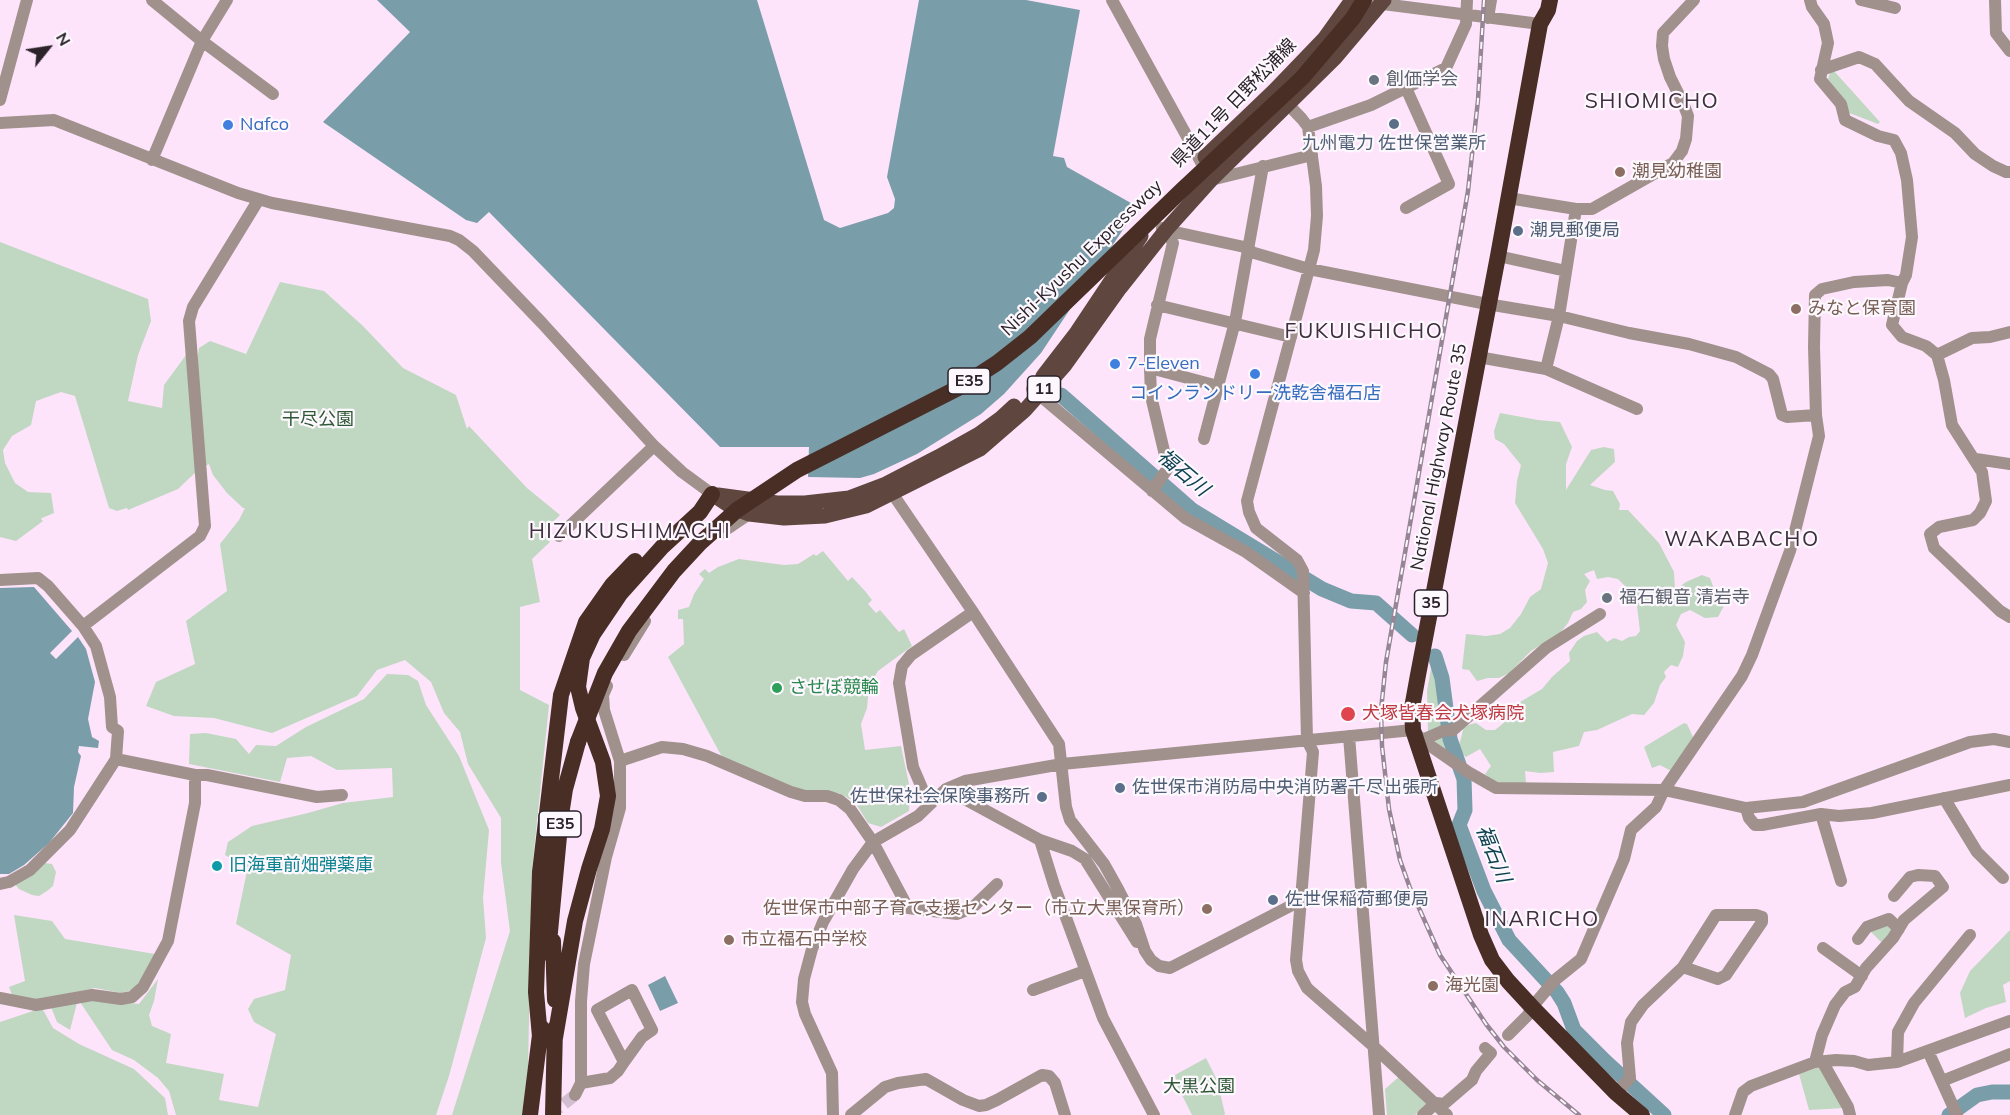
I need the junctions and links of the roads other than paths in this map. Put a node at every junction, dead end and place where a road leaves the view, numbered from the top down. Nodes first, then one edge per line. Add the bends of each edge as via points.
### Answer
1 (27, 0) edge
2 (152, 0) edge
3 (227, 0) edge
4 (1112, 0) edge
5 (1353, 0) edge
6 (1467, 0) edge
7 (1491, 0) edge
8 (1539, 0) edge
9 (1550, 0) edge
10 (1694, 0) edge
11 (1810, 0) edge
12 (1861, 0) edge
13 (1995, 0) edge
14 (1383, 2) edge
15 (1895, 8) dead end
16 (1467, 15) junction
17 (1488, 18) junction
18 (1540, 24) junction
19 (202, 41) junction
20 (2010, 51) edge
21 (1821, 70) junction
22 (1406, 88) junction
23 (1274, 91) junction
24 (273, 93) dead end
25 (0, 100) edge
26 (1288, 104) junction
27 (0, 123) edge
28 (1308, 127) junction
29 (1312, 155) junction
30 (152, 160) junction
31 (1201, 162) junction
32 (1263, 166) junction
33 (2010, 172) edge
34 (1211, 180) junction
35 (1508, 198) junction
36 (259, 199) junction
37 (1406, 208) dead end
38 (1576, 209) junction
39 (1151, 221) junction
40 (1166, 230) junction
41 (1249, 248) junction
42 (1498, 256) junction
43 (1310, 269) junction
44 (1566, 271) junction
45 (1902, 283) junction
46 (1487, 304) junction
47 (1157, 305) junction
48 (1558, 315) junction
49 (1235, 322) junction
50 (2010, 332) edge
51 (1291, 337) junction
52 (1937, 356) junction
53 (1478, 357) junction
54 (1150, 368) junction
55 (1546, 369) junction
56 (1218, 386) junction
57 (1036, 392) junction
58 (1637, 409) dead end
59 (1816, 415) junction
60 (1204, 439) dead end
61 (654, 446) junction
62 (1976, 459) junction
63 (2010, 464) edge
64 (1153, 488) junction
65 (889, 489) junction
66 (712, 494) junction
67 (749, 514) junction
68 (559, 536) dead end
69 (0, 580) edge
70 (1304, 593) junction
71 (973, 612) junction
72 (1600, 614) dead end
73 (2010, 617) edge
74 (83, 626) junction
75 (1418, 735) junction
76 (1349, 736) junction
77 (1307, 740) junction
78 (2010, 742) edge
79 (116, 759) junction
80 (620, 761) junction
81 (1062, 764) junction
82 (195, 775) junction
83 (2010, 785) edge
84 (946, 789) junction
85 (1664, 789) junction
86 (342, 795) dead end
87 (1944, 798) junction
88 (935, 800) junction
89 (1746, 808) junction
90 (1821, 814) junction
91 (1040, 840) junction
92 (873, 842) junction
93 (2003, 878) dead end
94 (1841, 882) dead end
95 (0, 884) edge
96 (997, 884) dead end
97 (1894, 896) dead end
98 (1300, 901) junction
99 (1899, 929) junction
100 (1970, 935) dead end
101 (1858, 939) dead end
102 (1823, 948) dead end
103 (1145, 951) junction
104 (1683, 967) junction
105 (1085, 971) junction
106 (1862, 976) junction
107 (1033, 990) dead end
108 (0, 998) edge
109 (1535, 1004) junction
110 (2010, 1021) edge
111 (1508, 1035) dead end
112 (548, 1037) junction
113 (1372, 1045) junction
114 (1485, 1048) dead end
115 (1928, 1051) junction
116 (2009, 1058) edge
117 (1818, 1061) junction
118 (624, 1062) junction
119 (1897, 1062) junction
120 (1942, 1081) junction
121 (581, 1083) junction
122 (1623, 1085) junction
123 (575, 1095) tunnel mouth
124 (1436, 1103) junction
125 (1955, 1112) edge
126 (530, 1115) edge
127 (554, 1115) edge
128 (833, 1115) edge
129 (851, 1115) edge
130 (1065, 1115) edge
131 (1154, 1115) edge
132 (1379, 1115) edge
133 (1423, 1115) edge
134 (1447, 1115) edge
135 (1642, 1115) edge
136 (1735, 1115) edge
137 (1850, 1115) edge

1 - 25 street
2 - 19 street
3 - 19 street
4 - 31 street
5 - 14 street
5 - 23 main road, 県道11号 日野松浦線 / 11 via 1324,39
5 - 112 highway, Nishi-Kyushu Expressway / E35, bridge via 1353,18 1302,78 1030,337 960,387 797,470 737,510 700,543 650,601 616,652 594,697 565,789 552,908
6 - 16 street
7 - 17 street
8 - 18 highway, National Highway Route 35 / 35
9 - 18 highway, National Highway Route 35 / 35
10 - 38 street via 1663,33 1662,45 1670,77 1688,116 1682,151 1673,163 1592,209
11 - 21 street via 1824,24 1828,43
12 - 15 street
13 - 20 street via 1996,33
14 - 16 street
14 - 26 main road, 11 via 1335,58
16 - 17 street
16 - 22 street via 1446,69
17 - 18 street
18 - 35 highway, National Highway Route 35 / 35
19 - 24 street
19 - 30 street
21 - 33 street via 1859,57 1875,64 1909,101 1955,133 1975,154
21 - 45 street via 1821,80 1842,104 1845,120 1894,140 1901,153 1912,237
22 - 28 street
22 - 37 street via 1449,184
23 - 26 street
23 - 31 main road, 県道11号 日野松浦線 / 11
26 - 28 street
26 - 34 main road, 県道11号 日野松浦線 / 11
27 - 30 street via 54,120
28 - 29 street
29 - 32 street
29 - 43 street via 1317,216
30 - 36 street
31 - 39 main road, 県道11号 日野松浦線 / 11
32 - 34 street
32 - 41 street
34 - 40 main road, 県道11号 日野松浦線 / 11
35 - 38 street
35 - 42 highway, National Highway Route 35 / 35
36 - 61 street via 459,240 542,322
36 - 74 street via 193,307 189,321 205,526 200,536
38 - 44 street
39 - 40 street
39 - 57 main road, 県道11号 日野松浦線 / 11
40 - 41 street
40 - 47 street via 1173,243
40 - 57 main road, 県道11号 日野松浦線 / 11 via 1065,365
41 - 43 street via 1251,252
41 - 49 street
42 - 44 street
42 - 46 highway, National Highway Route 35 / 35
43 - 46 street
43 - 51 street
44 - 48 street
45 - 52 street via 1892,325 1902,337 1926,346
45 - 59 street via 1854,282 1822,289 1815,295
46 - 48 street
46 - 53 highway, National Highway Route 35 / 35
47 - 49 street
47 - 54 street via 1150,339
48 - 55 street
48 - 59 street via 1736,357 1773,379 1782,415
49 - 51 street
49 - 56 street
50 - 52 street via 1972,338
51 - 70 street via 1246,501 1256,528 1297,560 1303,571
52 - 62 street via 1952,425
53 - 55 street
53 - 75 highway, National Highway Route 35 / 35 via 1412,708
54 - 56 street
54 - 64 street via 1151,396 1168,468
55 - 58 street
56 - 60 street
57 - 64 street
57 - 65 main road, 県道11号 日野松浦線 / 11 via 979,434
59 - 85 street via 1819,436 1790,551 1752,655 1742,676
61 - 66 street
61 - 68 street
62 - 63 street
62 - 73 street via 1982,471 1986,501 1980,513 1973,520 1939,527 1930,534 1934,548
64 - 70 street via 1185,518 1246,552
65 - 66 main road, 県道11号 日野松浦線 / 11 via 805,504
65 - 67 main road, 県道11号 日野松浦線 / 11 via 866,506 825,516 784,518
65 - 71 street
66 - 67 main road, 県道11号 日野松浦線 / 11
66 - 112 highway via 700,512 620,594 582,658 578,687 603,762 608,796
66 - 112 highway via 693,506 612,585 586,622 561,694 540,872 536,992
67 - 80 street via 707,545 682,573 647,618 609,680 603,695 604,710
69 - 74 street via 38,578
70 - 77 street
71 - 81 street via 1059,744
71 - 88 street via 911,654 902,666 899,682 914,768 925,795
72 - 75 street via 1546,648 1448,731
74 - 79 street via 96,646 105,677 112,727 118,731
75 - 76 street
75 - 85 street via 1496,788
75 - 109 highway, National Highway Route 35 / 35 via 1481,935 1492,960 1508,981
76 - 77 street
76 - 113 street
77 - 81 street
77 - 98 street via 1313,752
78 - 89 street via 1970,742 1803,802
79 - 82 street
79 - 95 street via 70,830 30,870
80 - 92 street via 662,747 707,756 791,792 839,800
80 - 121 street via 620,808 584,964 580,1001
81 - 84 street via 966,781
81 - 103 street via 1070,820 1104,864 1136,924
82 - 86 street via 316,797
82 - 108 street via 195,803 168,941 143,987 132,997 121,999 92,995 36,1005
83 - 87 street
84 - 88 street
84 - 91 street
85 - 89 street
85 - 109 street via 1656,807 1631,830 1624,859 1581,959 1555,980
87 - 90 street via 1872,813
87 - 93 street via 1977,852
88 - 92 street via 918,816
89 - 90 street via 1755,825
90 - 94 street
91 - 103 street via 1085,859
91 - 105 street
92 - 96 street via 908,908 957,914 972,908
92 - 128 street via 823,922 804,979 805,1014 832,1073
97 - 99 street via 1910,877 1918,875 1935,876 1943,887 1904,920
98 - 103 street via 1170,968 1159,966
98 - 113 street via 1296,960 1302,980
99 - 101 street via 1889,920 1867,927
99 - 106 street
100 - 119 street via 1914,1003 1898,1032
102 - 106 street
104 - 104 street via 1716,915 1762,917 1759,928 1724,978
104 - 122 street via 1631,1023
105 - 107 street
105 - 131 street via 1103,1018
106 - 117 street via 1835,1005 1822,1035
109 - 111 street
109 - 122 highway, National Highway Route 35 / 35
110 - 115 street
112 - 126 highway, Nishi-Kyushu Expressway / E35
112 - 127 highway, Nishi-Kyushu Expressway / E35
113 - 124 street
113 - 132 street
114 - 124 street via 1491,1053 1472,1080 1444,1104
115 - 119 street
115 - 120 street
116 - 120 street
117 - 119 street via 1868,1065
117 - 136 street via 1751,1086 1743,1092
117 - 137 street
118 - 118 street via 651,1030 632,990 597,1010
118 - 121 street via 609,1078
120 - 125 street
121 - 123 street
122 - 135 highway, National Highway Route 35 / 35
124 - 133 street
124 - 134 street
129 - 130 street via 885,1087 898,1083 926,1079 979,1106 1042,1075 1055,1083

